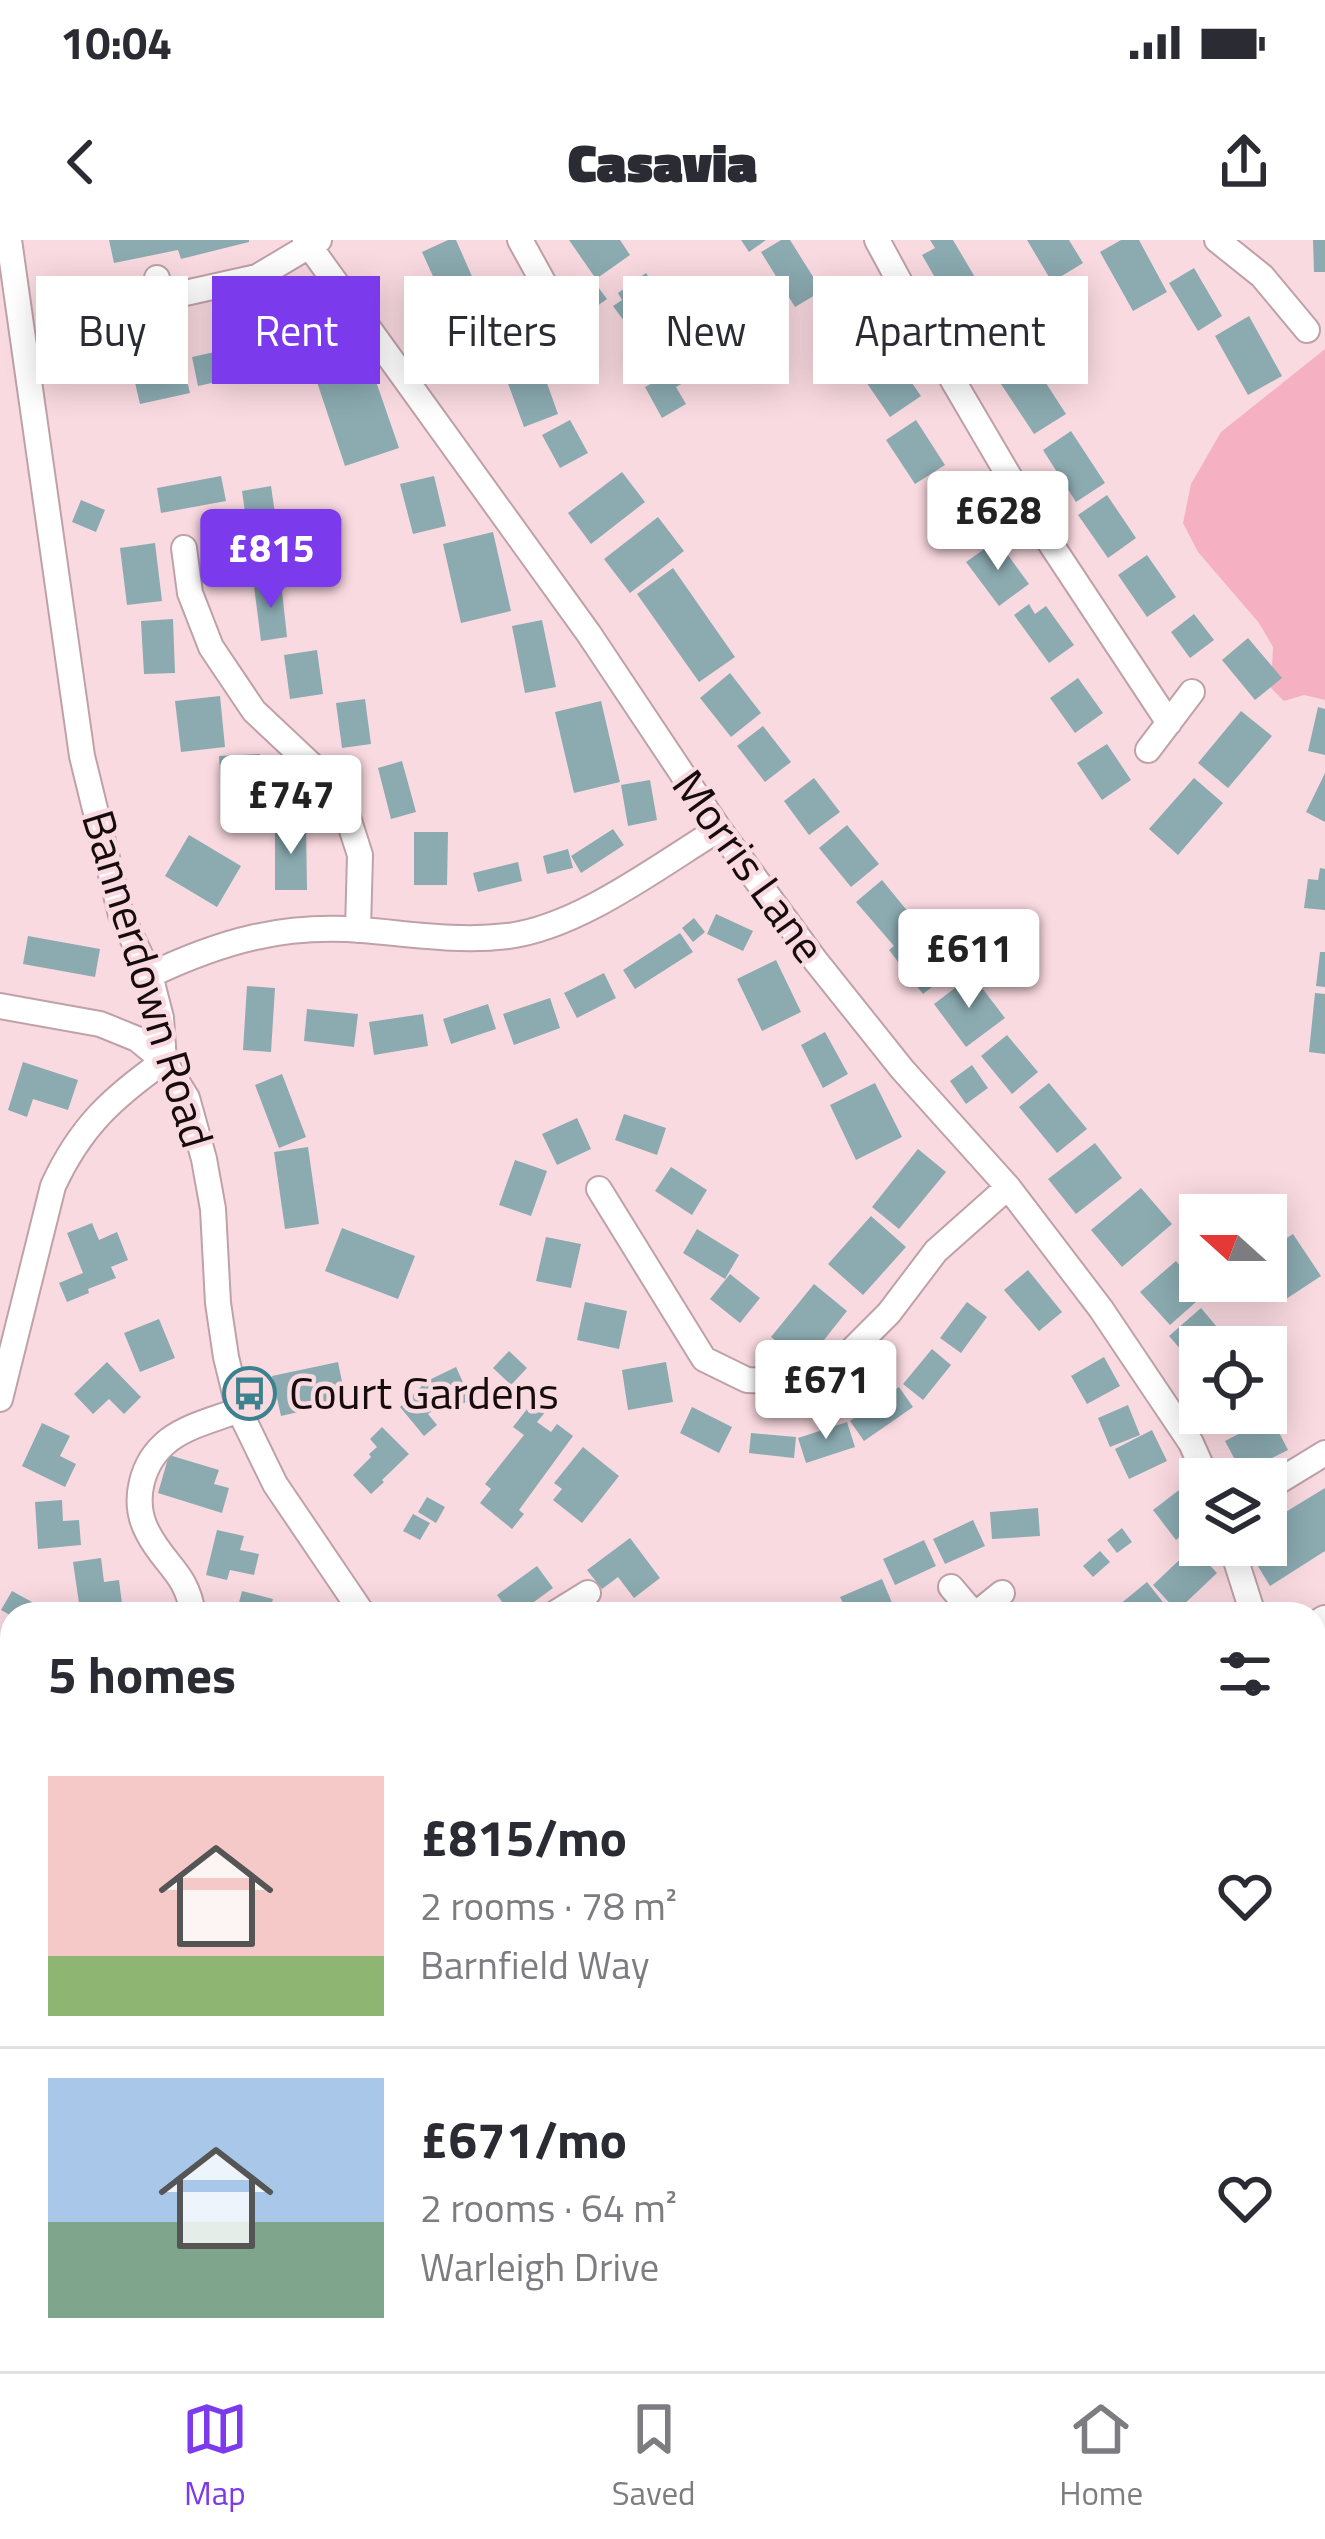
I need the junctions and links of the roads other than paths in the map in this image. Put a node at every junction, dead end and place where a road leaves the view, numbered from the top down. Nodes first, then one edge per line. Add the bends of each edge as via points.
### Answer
1 (9, 240) edge
2 (520, 240) edge
3 (878, 240) edge
4 (1217, 240) edge
5 (311, 242) edge
6 (540, 276) edge
7 (188, 293) edge
8 (1307, 330) dead end
9 (184, 548) dead end
10 (1192, 692) dead end
11 (1169, 723) junction
12 (1148, 751) dead end
13 (718, 829) junction
14 (358, 930) junction
15 (150, 975) junction
16 (0, 1006) edge
17 (164, 1060) junction
18 (1008, 1187) junction
19 (599, 1190) dead end
20 (0, 1399) edge
21 (239, 1411) junction
22 (1325, 1453) edge
23 (1198, 1458) edge
24 (1287, 1476) edge
25 (1238, 1566) edge
26 (951, 1586) dead end
27 (1002, 1592) dead end
28 (588, 1593) dead end
29 (190, 1602) edge
30 (355, 1602) edge
31 (573, 1602) edge
32 (965, 1602) edge
33 (990, 1602) edge
34 (1249, 1602) edge

1 - 15 street, Bannerdown Road via 82,756 121,915
2 - 6 street
3 - 11 street via 1034,517
4 - 8 street via 1297,301
5 - 7 street via 257,278
5 - 13 street, Morris Lane
9 - 14 street via 190,593 211,647 254,711 344,805 360,855
10 - 11 street
11 - 12 street
13 - 14 street via 580,914 511,936
13 - 18 street, Morris Lane via 902,1069
14 - 15 street via 248,936
15 - 17 street, Bannerdown Road
16 - 17 street via 100,1024
17 - 20 street via 84,1129 67,1156
17 - 21 street, Bannerdown Road via 187,1098 204,1160
18 - 19 street via 936,1251 842,1360 797,1382 747,1380 704,1359
18 - 23 street, Morris Lane via 1101,1309
21 - 29 street via 169,1440 140,1485 140,1515
21 - 30 street, Bannerdown Road via 275,1484
22 - 24 street
25 - 34 street
26 - 32 street
27 - 33 street
28 - 31 street

